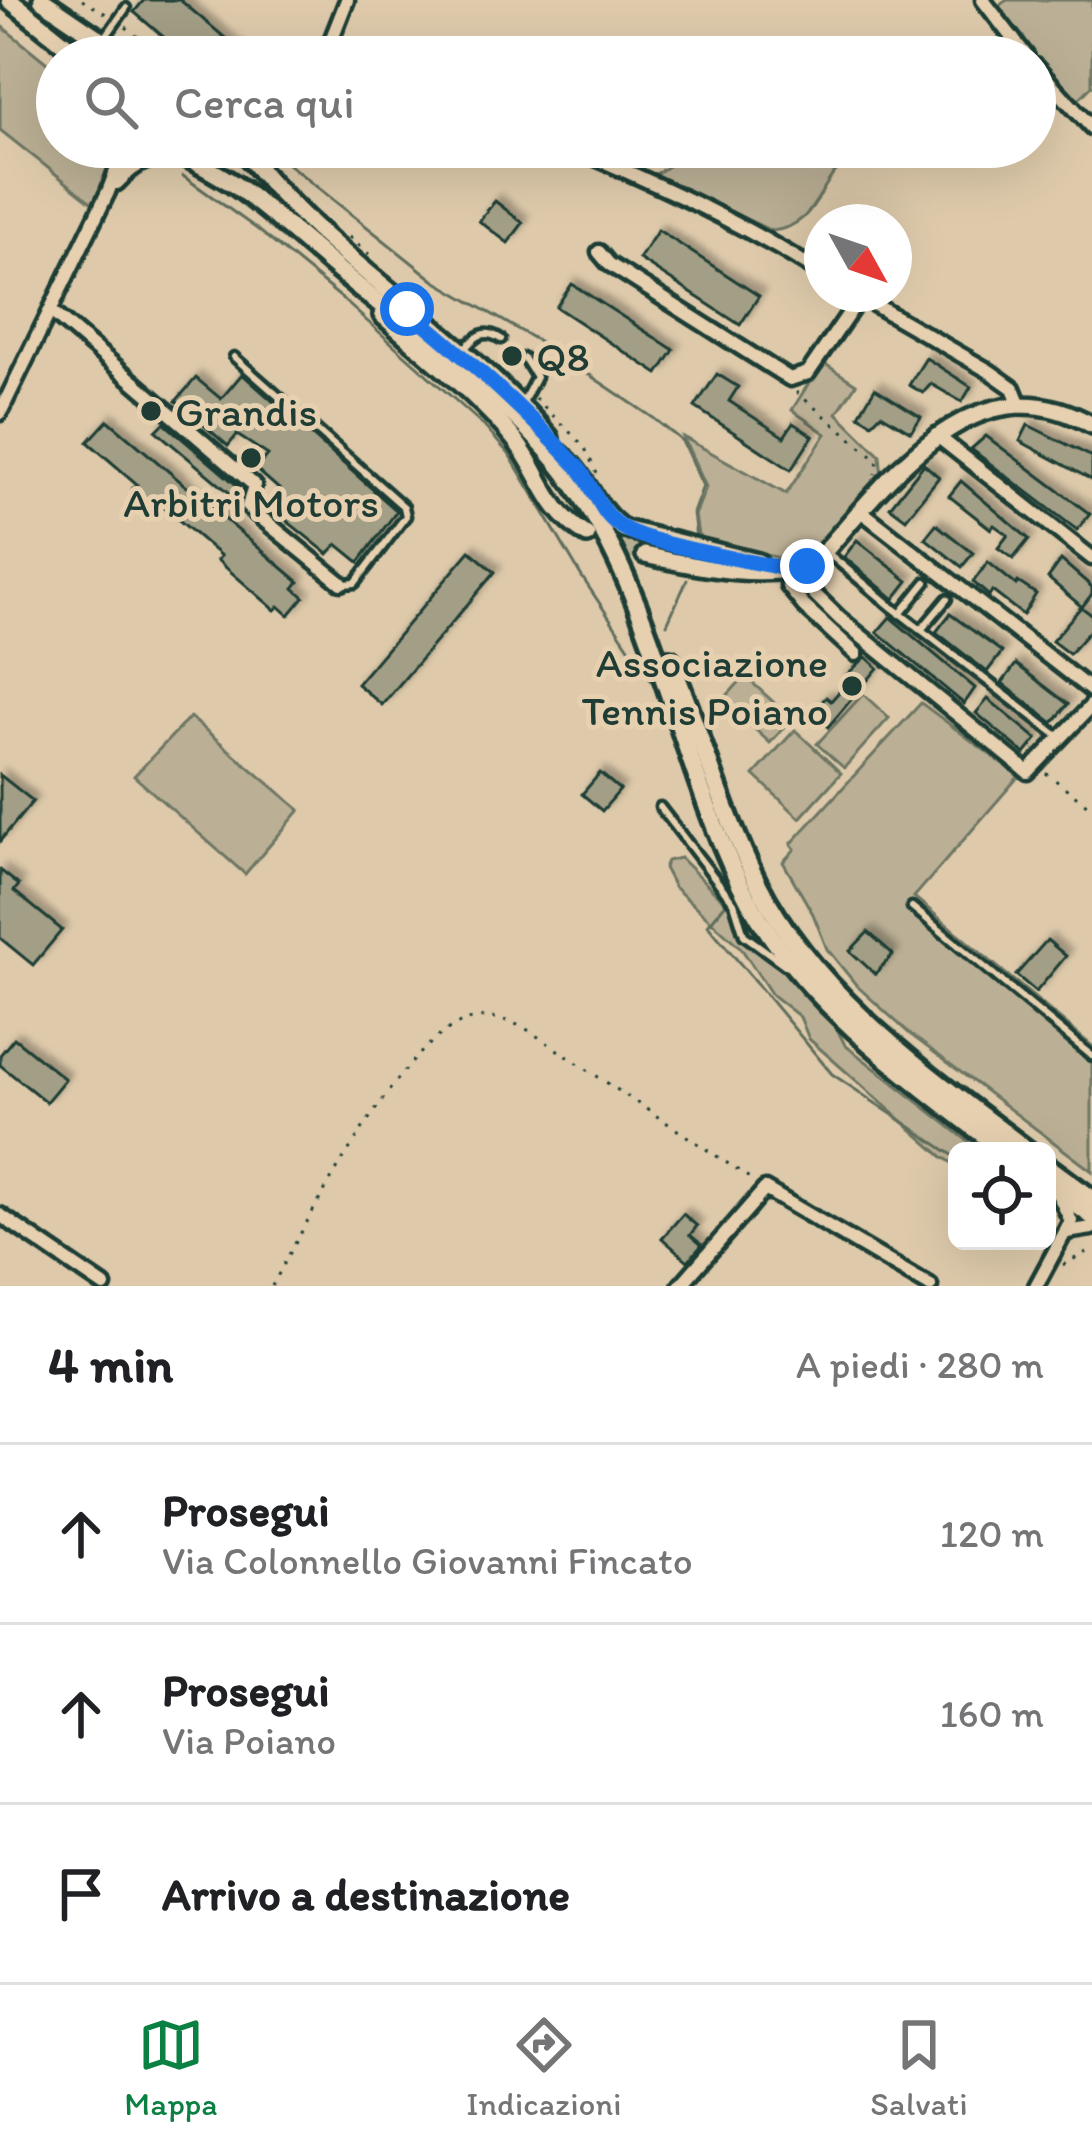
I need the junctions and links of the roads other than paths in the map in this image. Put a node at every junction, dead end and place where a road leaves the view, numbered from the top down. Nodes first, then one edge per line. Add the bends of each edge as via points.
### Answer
1 (10, 0) edge
2 (42, 0) edge
3 (347, 0) edge
4 (983, 0) edge
5 (126, 8) dead end
6 (55, 36) edge
7 (93, 36) edge
8 (106, 36) edge
9 (333, 36) edge
10 (1011, 36) edge
11 (1056, 89) edge
12 (1092, 128) edge
13 (117, 168) edge
14 (131, 168) edge
15 (208, 168) edge
16 (260, 168) edge
17 (619, 168) edge
18 (108, 193) junction
19 (599, 252) dead end
20 (804, 263) edge
21 (333, 267) junction
22 (51, 311) junction
23 (847, 312) edge
24 (887, 312) edge
25 (501, 339) dead end
26 (460, 352) junction
27 (234, 357) dead end
28 (524, 358) dead end
29 (1020, 405) junction
30 (520, 407) junction
31 (0, 413) edge
32 (1092, 425) edge
33 (936, 435) junction
34 (561, 454) junction
35 (861, 511) junction
36 (587, 535) tunnel mouth
37 (825, 550) junction
38 (645, 555) tunnel mouth
39 (1092, 558) edge
40 (790, 570) junction
41 (926, 582) dead end
42 (341, 583) joint
43 (947, 599) dead end
44 (900, 614) junction
45 (921, 630) junction
46 (856, 653) dead end
47 (1089, 682) edge
48 (1092, 705) edge
49 (1061, 738) junction
50 (660, 807) dead end
51 (912, 907) dead end
52 (760, 918) junction
53 (746, 937) junction
54 (804, 977) junction
55 (1092, 1057) edge
56 (993, 1142) edge
57 (1016, 1142) edge
58 (1056, 1173) edge
59 (1071, 1184) junction
60 (1092, 1187) edge
61 (1056, 1191) edge
62 (1056, 1196) edge
63 (1092, 1199) edge
64 (0, 1215) edge
65 (1092, 1216) edge
66 (1092, 1228) edge
67 (1066, 1232) junction
68 (104, 1286) edge
69 (680, 1286) edge
70 (931, 1286) edge
71 (1036, 1286) edge

1 - 6 main road
2 - 7 main road
3 - 9 street
4 - 10 street
5 - 8 lane
11 - 12 street
13 - 18 street
14 - 18 street
15 - 21 main road
16 - 26 main road
17 - 20 street
18 - 22 street
19 - 23 street via 776,374 808,373
21 - 36 street via 499,422 557,512
21 - 52 main road via 457,365 583,498 615,555
22 - 31 street
22 - 42 street via 254,485 248,507
24 - 29 street via 989,371 1013,388
25 - 26 lane via 480,334
26 - 30 main road
27 - 42 lane via 404,507 406,516 355,583
28 - 30 lane via 536,377
29 - 32 street via 1053,407
29 - 33 street
30 - 34 main road
33 - 35 street
33 - 39 street
34 - 40 street via 624,529
34 - 57 main road via 614,536 780,923 830,989
35 - 37 street
35 - 47 street
37 - 40 street
37 - 44 lane
38 - 40 street via 703,568
40 - 46 street via 788,586
40 - 49 street via 1028,772
41 - 44 lane
43 - 45 lane
44 - 45 lane
45 - 49 lane
48 - 49 street
50 - 53 lane via 734,903
51 - 55 lane
52 - 53 lane via 758,935
52 - 54 main road
53 - 54 lane
54 - 56 main road via 861,1035
58 - 59 main road
59 - 60 street
59 - 63 main road
61 - 65 main road
62 - 67 street via 1071,1215
64 - 68 street
66 - 67 street
67 - 71 street
69 - 70 street via 765,1189

